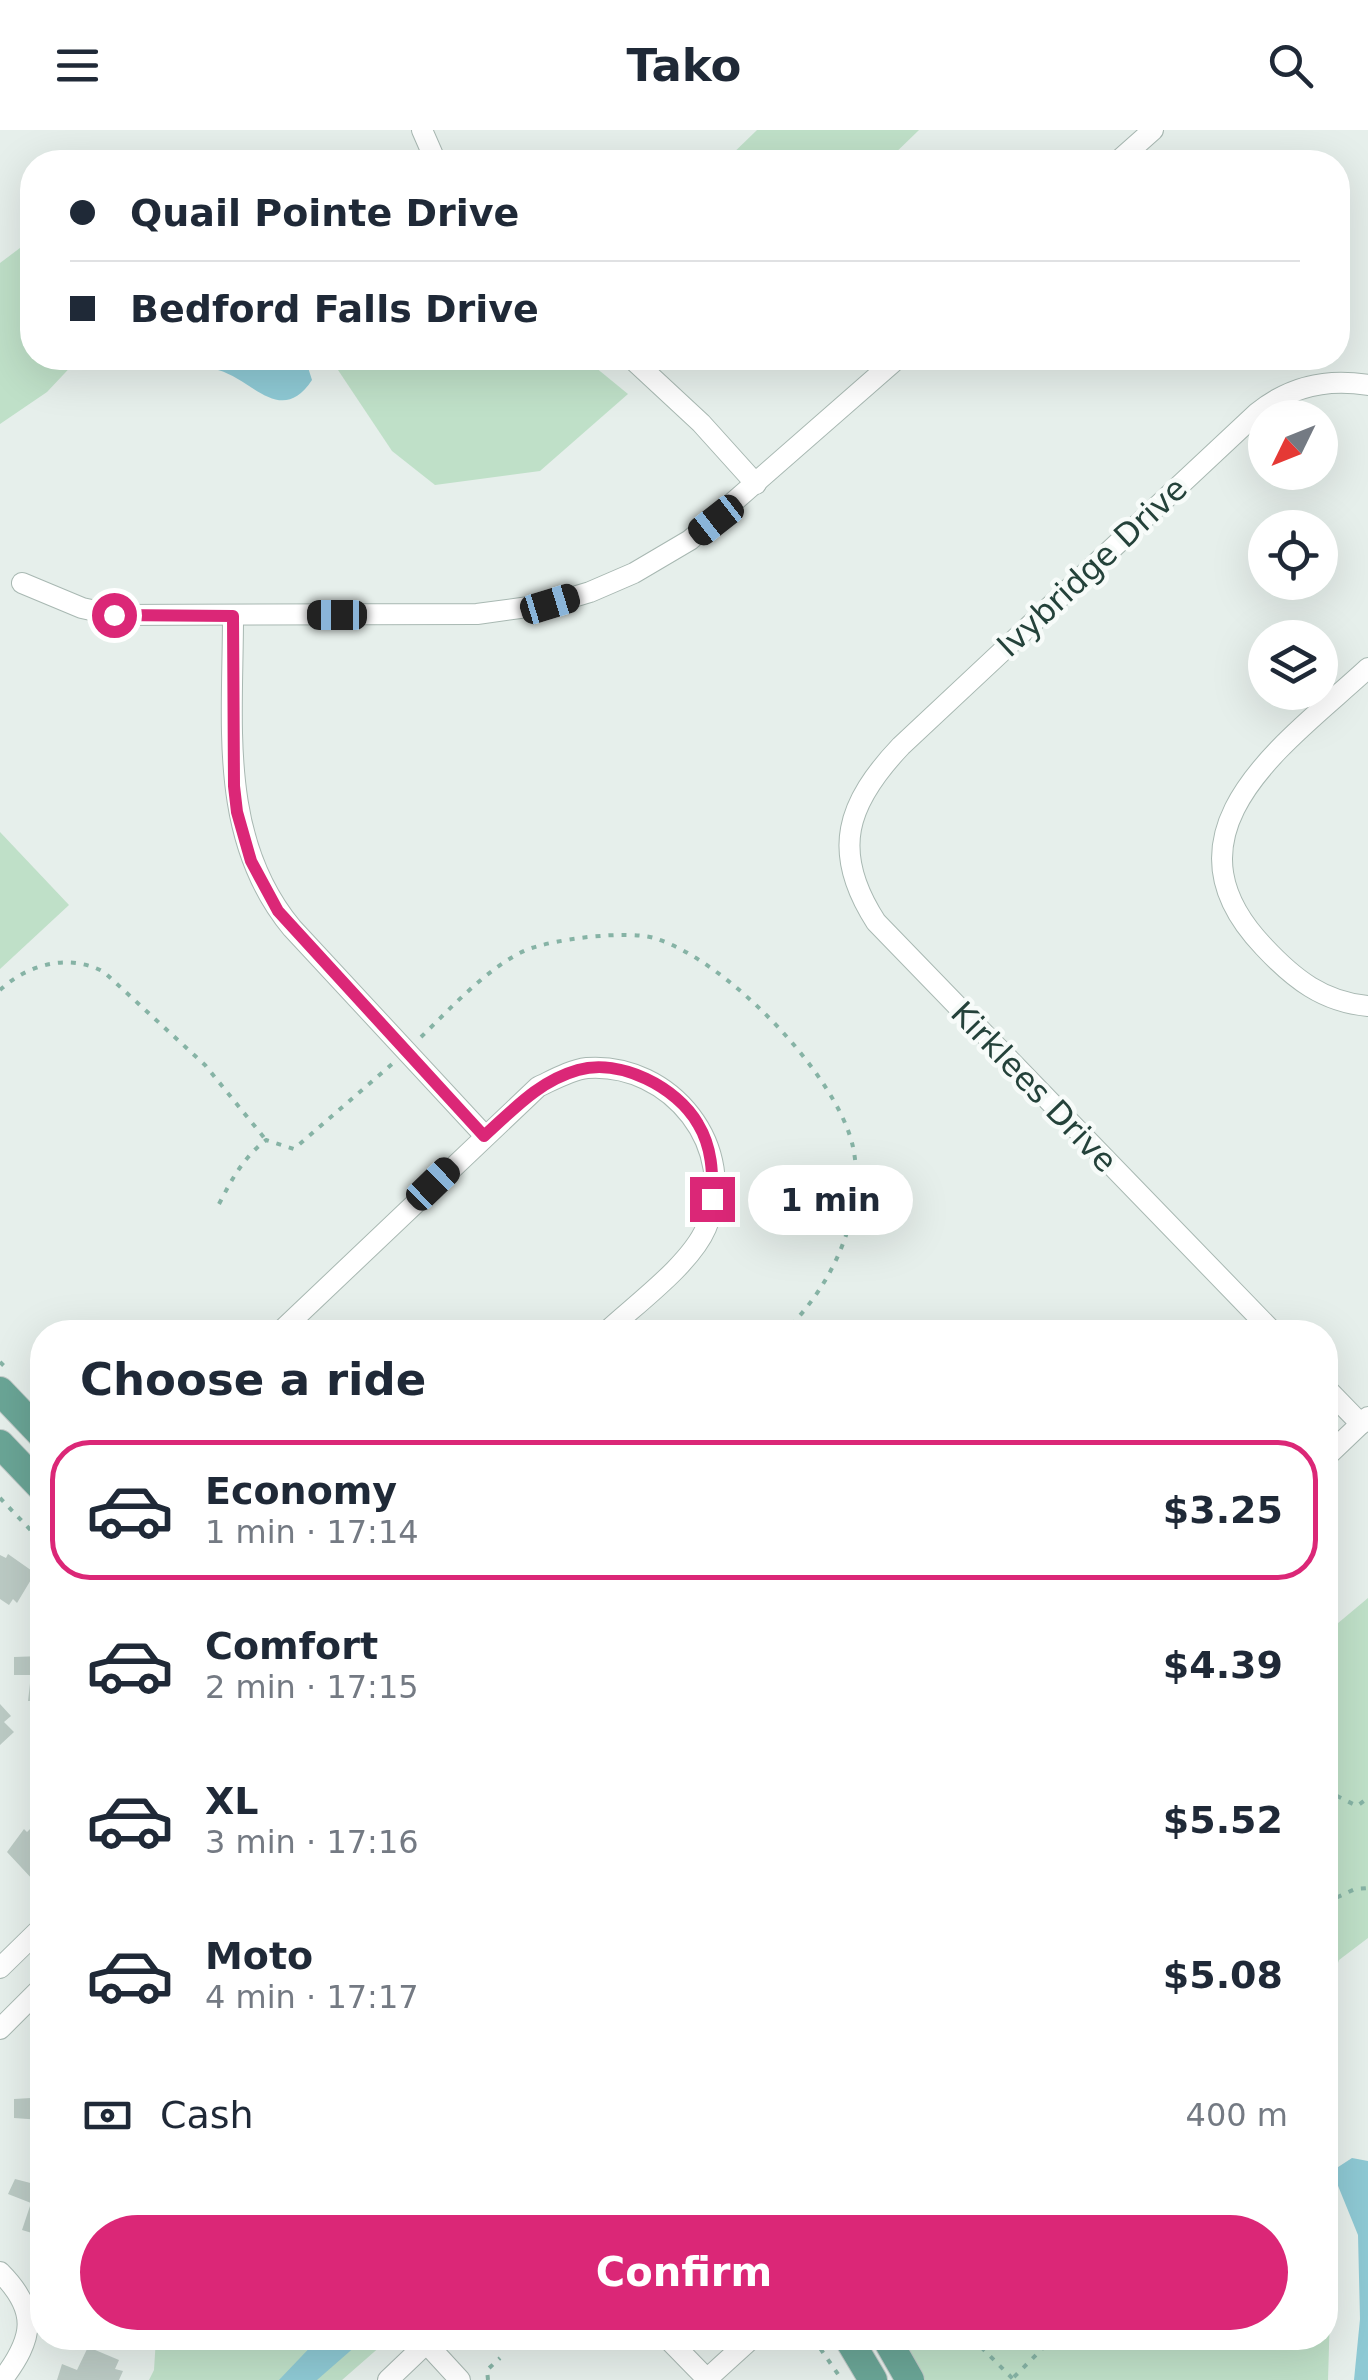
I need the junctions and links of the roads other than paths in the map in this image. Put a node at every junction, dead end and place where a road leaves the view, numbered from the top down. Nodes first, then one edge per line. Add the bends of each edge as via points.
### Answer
1 (1153, 130) edge
2 (1130, 150) edge
3 (644, 370) edge
4 (884, 370) edge
5 (1368, 385) edge
6 (756, 484) junction
7 (22, 583) dead end
8 (233, 616) junction
9 (1368, 668) edge
10 (854, 814) joint
11 (1368, 1006) edge
12 (484, 1136) junction
13 (292, 1320) edge
14 (619, 1320) edge
15 (1260, 1320) edge
16 (0, 1391) edge
17 (1338, 1397) edge
18 (1364, 1420) edge
19 (30, 1423) edge
20 (0, 1444) edge
21 (1338, 1445) edge
22 (30, 1475) edge
23 (30, 1939) edge
24 (0, 1968) edge
25 (30, 1999) edge
26 (0, 2029) edge
27 (0, 2272) edge
28 (419, 2350) edge
29 (437, 2350) edge
30 (678, 2350) edge
31 (739, 2350) edge
32 (855, 2350) edge
33 (893, 2350) edge
34 (2, 2380) edge
35 (388, 2380) edge
36 (460, 2380) edge
37 (707, 2380) edge
38 (872, 2380) edge
39 (910, 2380) edge

1 - 2 street
3 - 6 street
4 - 6 street
5 - 10 street, Ivybridge Drive via 1312,385 1257,413 901,746 866,786
6 - 8 street via 666,556 550,604 477,614
7 - 8 street via 96,613
8 - 12 street via 234,786 251,861 278,911
9 - 11 street via 1255,773 1231,814 1224,852 1230,894 1252,935 1322,996
10 - 15 street, Kirklees Drive via 853,876 876,922
12 - 13 street
12 - 14 street via 538,1087 583,1068 629,1072 686,1106 711,1160 710,1218 686,1257
16 - 19 main road
17 - 18 street
18 - 21 street
20 - 22 main road
23 - 24 street
25 - 26 street
27 - 34 street via 23,2299 29,2320 24,2349
28 - 35 street
29 - 36 street
30 - 37 street
31 - 37 street
32 - 38 main road
33 - 39 main road

